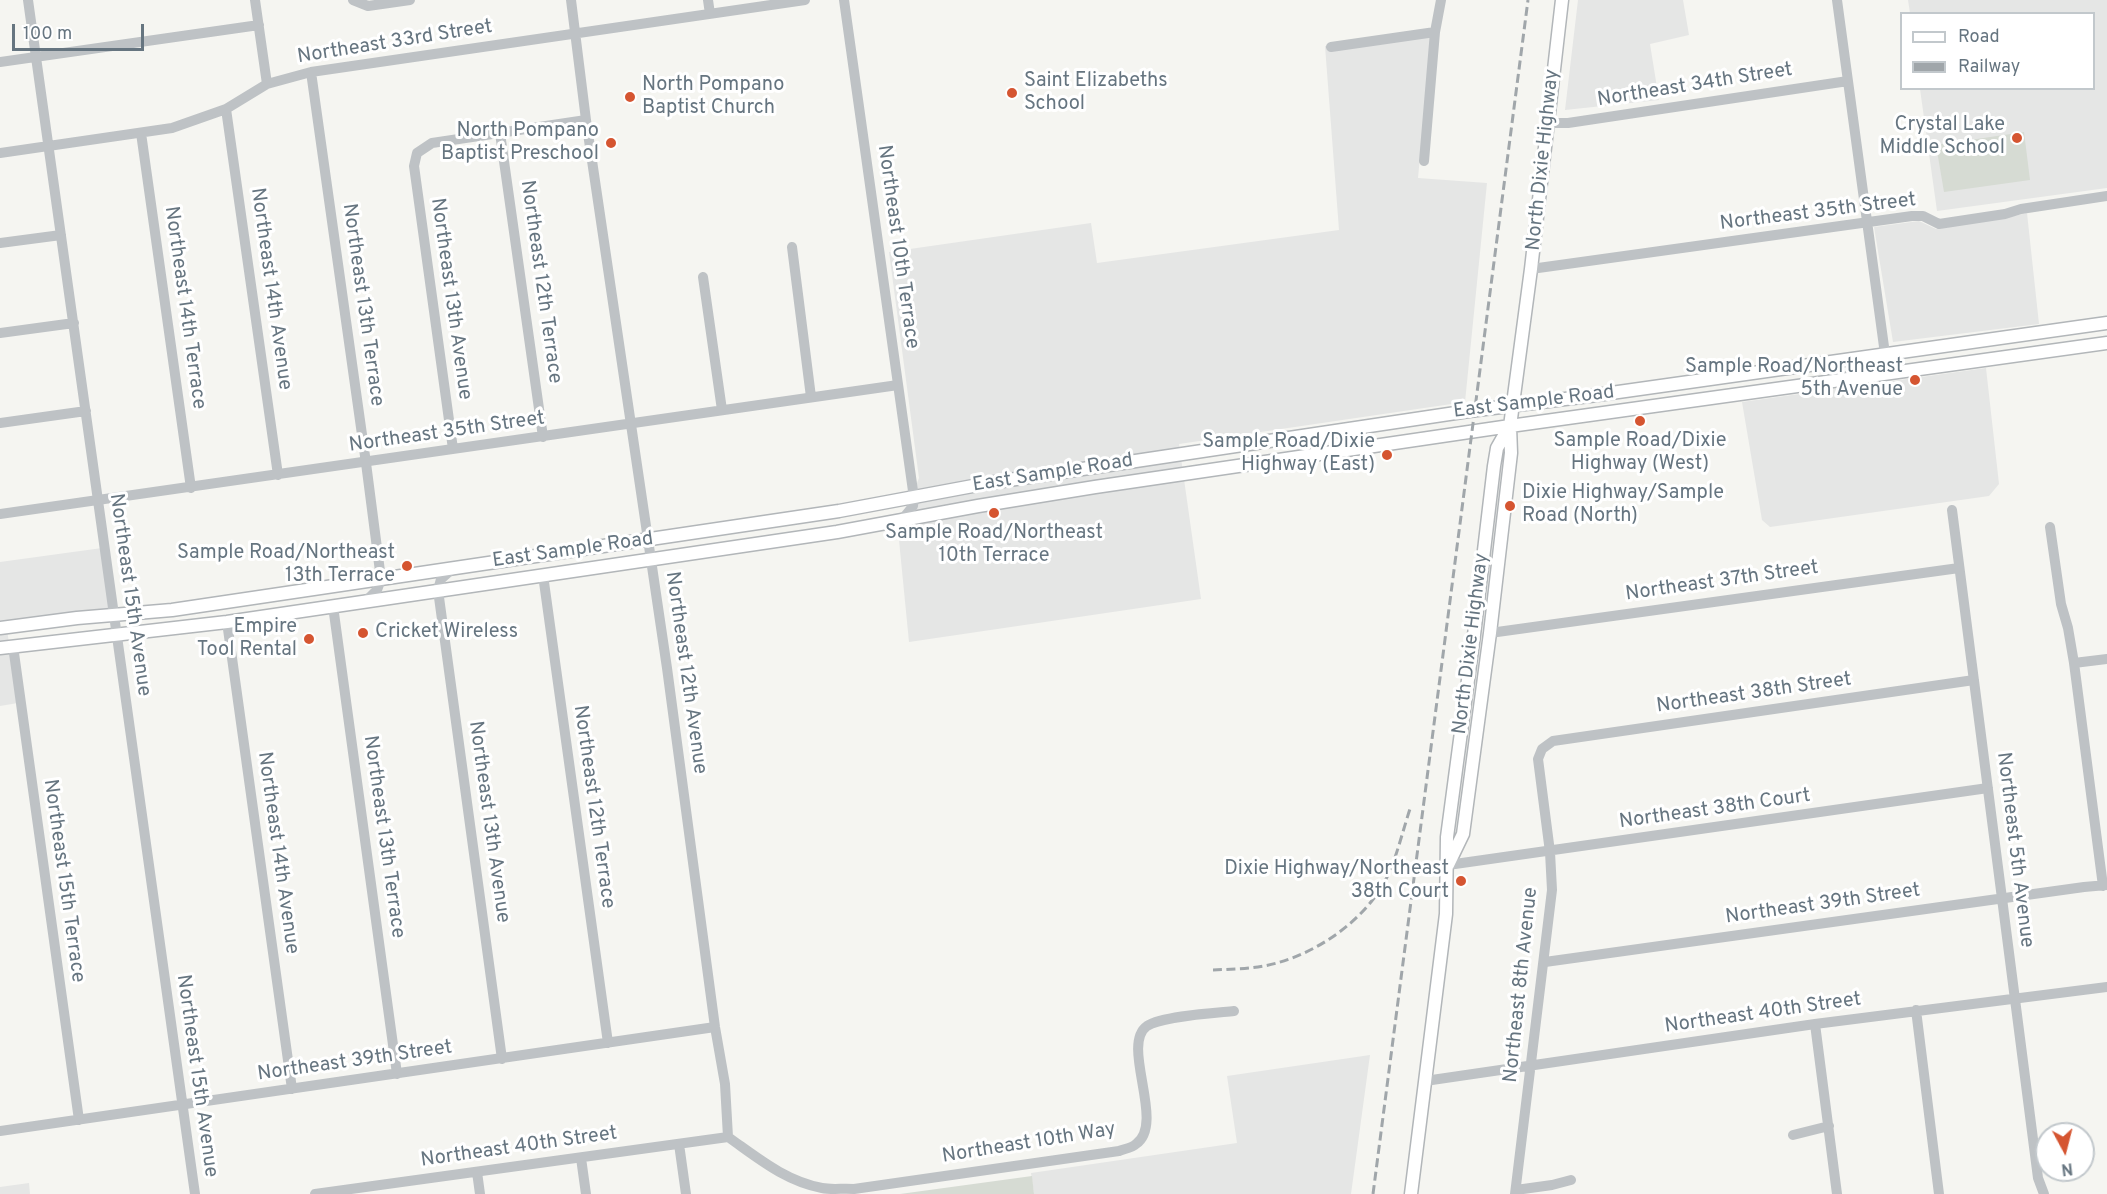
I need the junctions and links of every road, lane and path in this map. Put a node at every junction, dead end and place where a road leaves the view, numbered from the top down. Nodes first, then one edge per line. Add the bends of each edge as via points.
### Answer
1 (28, 0) edge
2 (255, 0) edge
3 (353, 0) edge
4 (410, 0) edge
5 (571, 0) edge
6 (708, 0) edge
7 (801, 0) edge
8 (843, 0) edge
9 (1441, 0) edge
10 (1562, 0) edge
11 (1837, 0) edge
12 (710, 14) junction
13 (259, 26) junction
14 (1435, 32) junction
15 (576, 34) junction
16 (1331, 47) dead end
17 (37, 57) junction
18 (0, 62) edge
19 (311, 72) junction
20 (1848, 81) junction
21 (267, 84) junction
22 (226, 109) junction
23 (586, 120) junction
24 (1548, 123) junction
25 (141, 133) junction
26 (501, 133) junction
27 (49, 146) junction
28 (0, 153) edge
29 (1424, 161) dead end
30 (2107, 196) edge
31 (1868, 222) junction
32 (61, 235) junction
33 (0, 243) edge
34 (792, 247) dead end
35 (1532, 269) junction
36 (703, 277) dead end
37 (74, 323) junction
38 (2107, 323) edge
39 (0, 333) edge
40 (2107, 343) edge
41 (1954, 345) junction
42 (1885, 354) junction
43 (1890, 373) junction
44 (1838, 380) junction
45 (898, 385) junction
46 (811, 397) junction
47 (1513, 405) junction
48 (722, 410) junction
49 (86, 411) junction
50 (0, 423) edge
51 (632, 423) junction
52 (1510, 426) junction
53 (543, 437) junction
54 (1244, 446) junction
55 (453, 449) junction
56 (366, 463) junction
57 (1222, 469) junction
58 (278, 475) junction
59 (191, 488) junction
60 (941, 493) junction
61 (914, 498) junction
62 (99, 501) junction
63 (1952, 510) dead end
64 (0, 514) edge
65 (927, 516) junction
66 (901, 521) junction
67 (2050, 527) dead end
68 (648, 540) junction
69 (651, 559) junction
70 (1959, 568) junction
71 (452, 569) junction
72 (543, 575) junction
73 (381, 579) junction
74 (438, 590) junction
75 (366, 601) junction
76 (333, 606) junction
77 (113, 616) junction
78 (227, 622) junction
79 (0, 628) edge
80 (1490, 633) junction
81 (116, 635) junction
82 (13, 646) junction
83 (0, 648) edge
84 (2107, 658) edge
85 (2074, 663) junction
86 (1974, 680) junction
87 (1542, 749) joint
88 (1988, 788) junction
89 (1550, 852) junction
90 (1448, 865) junction
91 (2105, 886) edge
92 (2002, 898) junction
93 (1545, 962) junction
94 (2107, 987) edge
95 (2015, 998) junction
96 (1916, 1010) junction
97 (1234, 1011) dead end
98 (1815, 1024) junction
99 (715, 1028) junction
100 (608, 1043) junction
101 (502, 1059) junction
102 (1532, 1066) junction
103 (397, 1074) junction
104 (1425, 1081) junction
105 (292, 1089) junction
106 (182, 1106) junction
107 (79, 1120) junction
108 (1829, 1126) junction
109 (0, 1131) edge
110 (1793, 1135) dead end
111 (728, 1137) junction
112 (679, 1144) junction
113 (581, 1158) junction
114 (477, 1172) junction
115 (1571, 1180) dead end
116 (1516, 1192) edge
117 (195, 1194) edge
118 (315, 1194) edge
119 (480, 1194) edge
120 (586, 1194) edge
121 (686, 1194) edge
122 (1411, 1194) edge
123 (1837, 1194) edge
124 (1939, 1194) edge
125 (2043, 1194) edge

1 - 17 street, Northeast 15th Avenue
2 - 13 street
3 - 4 street via 368,6
5 - 15 street, Northeast 12th Avenue
6 - 12 street
7 - 12 street, Northeast 33rd Street
8 - 45 street, Northeast 10th Terrace
9 - 14 street
10 - 24 main road, North Dixie Highway
11 - 20 street
12 - 15 street, Northeast 33rd Street
13 - 17 street
13 - 21 street
14 - 16 street
14 - 29 street
15 - 19 street, Northeast 33rd Street
15 - 23 street, Northeast 12th Avenue
17 - 18 street
17 - 27 street, Northeast 15th Avenue
19 - 21 street, Northeast 33rd Street
19 - 56 street, Northeast 13th Terrace
20 - 24 street, Northeast 34th Street
20 - 31 street
21 - 22 street, Northeast 33rd Street
22 - 25 street, Northeast 33rd Street via 172,128
22 - 58 street, Northeast 14th Avenue
23 - 26 street
23 - 51 street, Northeast 12th Avenue
24 - 35 main road, North Dixie Highway
25 - 27 street, Northeast 33rd Street
25 - 59 street, Northeast 14th Terrace
26 - 53 street, Northeast 12th Terrace
26 - 55 street, Northeast 13th Avenue via 432,143 417,153 414,166
27 - 28 street, Northeast 33rd Street
27 - 32 street, Northeast 15th Avenue
30 - 31 street, Northeast 35th Street via 1939,224 1923,216
31 - 35 street, Northeast 35th Street
31 - 42 street
32 - 33 street
32 - 37 street, Northeast 15th Avenue
34 - 46 street
35 - 47 main road, North Dixie Highway
36 - 48 street
37 - 39 street
37 - 49 street, Northeast 15th Avenue
38 - 41 main road, East Sample Road
40 - 43 main road, East Sample Road
41 - 42 main road, East Sample Road
41 - 43 main road via 1937,354 1898,362
42 - 44 street via 1872,366
42 - 47 main road, East Sample Road
43 - 44 main road, East Sample Road
44 - 52 main road, East Sample Road
45 - 46 street, Northeast 35th Street
45 - 61 street, Northeast 10th Terrace
46 - 48 street, Northeast 35th Street
47 - 52 main road, North Dixie Highway
47 - 54 main road, East Sample Road
48 - 51 street, Northeast 35th Street
49 - 50 street
49 - 62 street, Northeast 15th Avenue
51 - 53 street, Northeast 35th Street
51 - 68 street, Northeast 12th Avenue
52 - 57 main road, East Sample Road
52 - 80 main road, North Dixie Highway via 1511,453
52 - 90 main road, North Dixie Highway via 1497,448 1494,466 1447,837
53 - 55 street, Northeast 35th Street
54 - 57 main road via 1237,459
54 - 60 main road, East Sample Road
55 - 56 street, Northeast 35th Street
56 - 58 street, Northeast 35th Street
56 - 73 street, Northeast 13th Terrace
57 - 65 main road, East Sample Road
58 - 59 street, Northeast 35th Street
59 - 62 street, Northeast 35th Street
60 - 61 main road, East Sample Road
60 - 65 main road via 932,502
61 - 66 street via 913,506
61 - 68 main road, East Sample Road
62 - 64 street, Northeast 35th Street
62 - 77 street, Northeast 15th Avenue
63 - 70 street, Northeast 5th Avenue
65 - 66 main road, East Sample Road
66 - 69 main road, East Sample Road
67 - 85 street
68 - 69 street, Northeast 12th Avenue
68 - 71 main road, East Sample Road
69 - 72 main road, East Sample Road
69 - 99 street, Northeast 12th Avenue
70 - 80 street, Northeast 37th Street
70 - 86 street, Northeast 5th Avenue
71 - 73 main road, East Sample Road
71 - 74 street via 441,579
72 - 74 main road, East Sample Road
72 - 100 street, Northeast 12th Terrace
73 - 75 street
73 - 77 main road, East Sample Road
74 - 75 main road, East Sample Road
74 - 101 street, Northeast 13th Avenue
75 - 76 main road, East Sample Road
76 - 78 main road, East Sample Road
76 - 103 street, Northeast 13th Terrace
77 - 79 main road, East Sample Road
77 - 81 street, Northeast 15th Avenue
78 - 81 main road, East Sample Road
78 - 105 street, Northeast 14th Avenue
80 - 90 main road, North Dixie Highway via 1463,834
81 - 82 main road, East Sample Road
81 - 106 street, Northeast 15th Avenue
82 - 83 main road, East Sample Road
82 - 107 street, Northeast 15th Terrace
84 - 85 street
85 - 91 street
86 - 87 street, Northeast 38th Street via 1553,741
86 - 88 street, Northeast 5th Avenue
87 - 89 street, Northeast 8th Avenue via 1538,759
88 - 89 street, Northeast 38th Court
88 - 92 street, Northeast 5th Avenue
89 - 90 street, Northeast 38th Court
89 - 93 street, Northeast 8th Avenue via 1552,891
90 - 104 main road, North Dixie Highway via 1446,914
91 - 92 street, Northeast 39th Street
92 - 93 street, Northeast 39th Street
92 - 95 street, Northeast 5th Avenue
93 - 102 street, Northeast 8th Avenue
94 - 95 street, Northeast 40th Street
95 - 96 street, Northeast 40th Street
95 - 125 street, Northeast 5th Avenue
96 - 98 street, Northeast 40th Street
96 - 124 street
97 - 111 street, Northeast 10th Way via 1166,1020 1148,1026 1140,1034 1138,1053 1147,1118 1137,1144 1119,1151 854,1189 823,1188 793,1180
98 - 102 street, Northeast 40th Street
98 - 108 street
99 - 100 street, Northeast 39th Street
99 - 111 street, Northeast 12th Avenue via 725,1084
100 - 101 street, Northeast 39th Street
101 - 103 street, Northeast 39th Street
102 - 104 street, Northeast 40th Street
102 - 116 street, Northeast 8th Avenue
103 - 105 street, Northeast 39th Street
104 - 122 main road, North Dixie Highway
105 - 106 street, Northeast 39th Street
106 - 107 street, Northeast 39th Street
106 - 117 street, Northeast 15th Avenue
107 - 109 street, Northeast 39th Street
108 - 110 street
108 - 123 street
111 - 112 street, Northeast 40th Street
112 - 113 street, Northeast 40th Street
112 - 121 street
113 - 114 street, Northeast 40th Street
113 - 120 street
114 - 118 street, Northeast 40th Street
114 - 119 street
115 - 116 street

